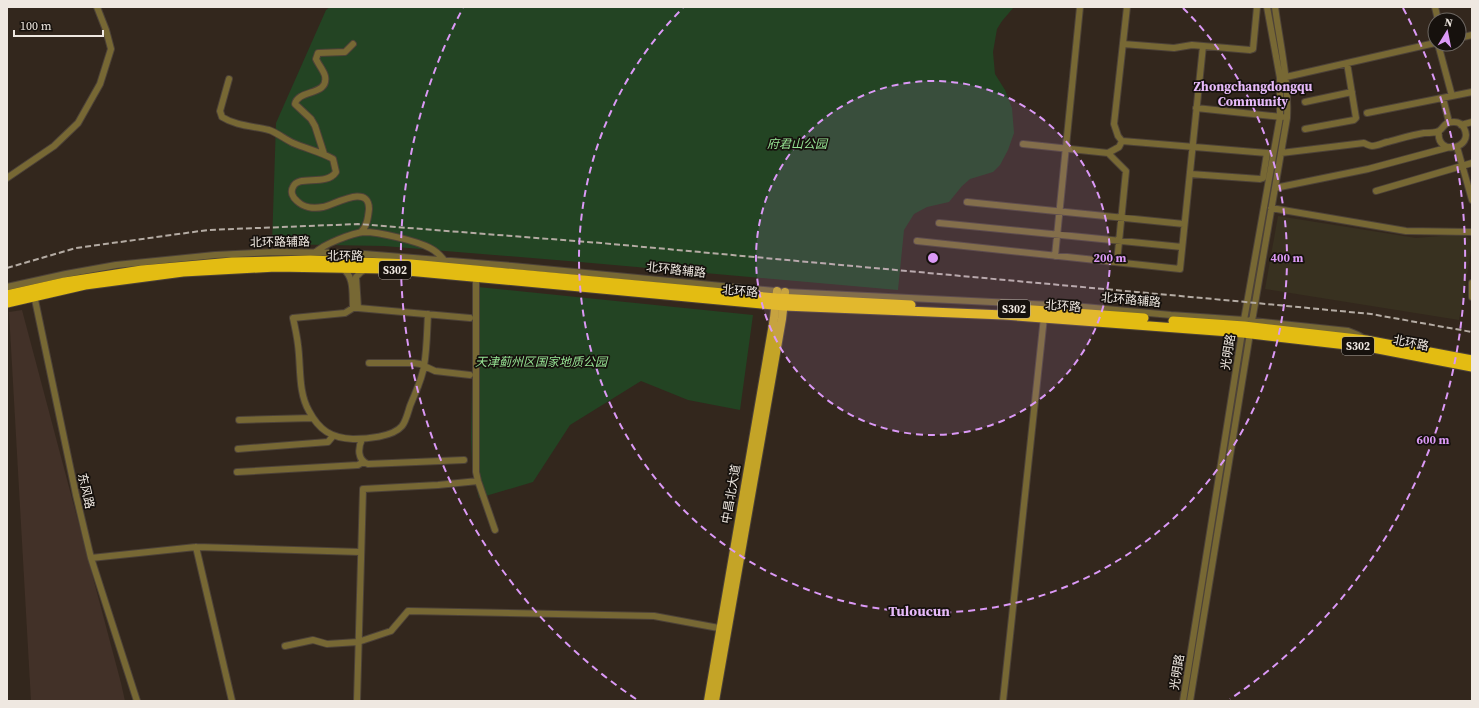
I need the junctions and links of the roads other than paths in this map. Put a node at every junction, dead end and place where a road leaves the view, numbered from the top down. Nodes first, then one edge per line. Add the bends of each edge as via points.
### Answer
1 (97, 7) edge
2 (1080, 7) edge
3 (1127, 7) edge
4 (1257, 7) edge
5 (1267, 7) edge
6 (1275, 7) edge
7 (353, 44) dead end
8 (1123, 44) junction
9 (1427, 45) edge
10 (1203, 46) junction
11 (1440, 52) edge
12 (1347, 63) junction
13 (1286, 77) junction
14 (229, 79) dead end
15 (1352, 92) junction
16 (1472, 92) edge
17 (1452, 96) junction
18 (1443, 98) junction
19 (1305, 102) dead end
20 (1196, 108) junction
21 (1367, 113) dead end
22 (1280, 117) junction
23 (1287, 118) junction
24 (1449, 122) junction
25 (1472, 122) edge
26 (1461, 125) junction
27 (1305, 129) dead end
28 (1439, 131) junction
29 (1469, 137) edge
30 (1122, 141) junction
31 (1023, 144) dead end
32 (1192, 147) junction
33 (1450, 147) junction
34 (1457, 147) junction
35 (1066, 148) junction
36 (1108, 153) junction
37 (1281, 153) junction
38 (324, 154) junction
39 (1472, 163) edge
40 (1462, 166) junction
41 (1190, 174) junction
42 (7, 178) edge
43 (1275, 188) junction
44 (1376, 192) dead end
45 (1472, 200) edge
46 (967, 202) dead end
47 (1271, 208) junction
48 (1060, 211) junction
49 (1121, 218) junction
50 (939, 223) dead end
51 (1184, 224) junction
52 (367, 225) junction
53 (362, 232) junction
54 (1472, 232) edge
55 (371, 233) junction
56 (1057, 235) junction
57 (917, 241) dead end
58 (1119, 241) junction
59 (1182, 247) junction
60 (313, 256) junction
61 (1055, 256) junction
62 (1117, 262) junction
63 (446, 263) junction
64 (342, 268) junction
65 (366, 269) junction
66 (476, 281) dead end
67 (1472, 283) edge
68 (7, 287) edge
69 (33, 289) junction
70 (7, 295) edge
71 (1472, 297) edge
72 (780, 299) junction
73 (7, 303) edge
74 (355, 308) junction
75 (428, 314) junction
76 (1044, 317) junction
77 (470, 318) dead end
78 (1247, 327) junction
79 (1472, 360) edge
80 (369, 363) dead end
81 (424, 366) junction
82 (1472, 367) edge
83 (470, 375) dead end
84 (313, 418) junction
85 (239, 420) dead end
86 (333, 436) junction
87 (362, 439) junction
88 (238, 449) dead end
89 (464, 460) dead end
90 (363, 462) junction
91 (237, 472) dead end
92 (478, 481) junction
93 (495, 530) dead end
94 (196, 547) junction
95 (360, 552) junction
96 (91, 558) junction
97 (724, 629) junction
98 (358, 642) junction
99 (284, 646) dead end
100 (136, 701) edge
101 (232, 701) edge
102 (357, 701) edge
103 (708, 701) edge
104 (715, 701) edge
105 (1003, 701) edge
106 (1183, 701) edge
107 (1190, 701) edge

1 - 42 street via 110,49 100,84 78,123 54,146
2 - 35 street
3 - 8 street
4 - 10 street via 1253,48 1250,50
5 - 22 street, 光明路 via 1280,78
6 - 13 street, 光明路
7 - 38 street via 345,52 318,53 316,59 325,76 324,83 313,93 296,99 295,104 315,126
8 - 10 street via 1174,48
8 - 30 street via 1114,124
9 - 12 street
10 - 20 street
11 - 17 street
12 - 13 street
12 - 15 street
13 - 23 street, 光明路
14 - 38 street via 220,110 222,117 238,124 271,130 281,137
15 - 19 street
15 - 27 street via 1356,118 1354,120
16 - 17 street
17 - 18 street
18 - 21 street
18 - 24 street
20 - 22 street
20 - 32 street
22 - 23 street
22 - 78 street, 光明路
23 - 37 street, 光明路
24 - 26 street
24 - 28 street
25 - 26 street
26 - 29 street
28 - 33 street via 1439,139
28 - 37 street via 1372,146 1364,143
29 - 34 street
30 - 32 street
30 - 36 street via 1119,147
31 - 35 street
32 - 41 street
32 - 41 street via 1267,153 1263,178 1260,179
33 - 34 street
33 - 43 street via 1368,169
34 - 40 street
35 - 36 street
35 - 48 street
36 - 49 street via 1126,171
37 - 43 street, 光明路
38 - 52 street via 333,159 336,172 333,177 295,183 292,187 293,198 308,208 359,197 368,204
39 - 40 street
40 - 44 street
40 - 45 street
41 - 51 street
43 - 47 street, 光明路
46 - 48 street
47 - 54 street via 1406,231
47 - 78 street, 光明路
48 - 49 street
48 - 56 street
49 - 51 street
49 - 58 street
50 - 56 street
51 - 59 street
52 - 53 street
52 - 55 street
53 - 55 street
53 - 60 street via 327,244
55 - 63 street via 429,247
56 - 58 street
56 - 61 street
57 - 61 street
58 - 59 street
58 - 62 street
59 - 62 street via 1180,269
60 - 63 highway, 北环路 / S302 via 386,262
60 - 69 highway, 北环路 / S302 via 142,270
61 - 62 street
63 - 72 highway, 北环路 / S302
64 - 65 highway, 北环路 / S302
64 - 69 highway, 北环路 / S302 via 247,268 183,272
64 - 74 street via 350,277
65 - 72 highway, 北环路 / S302
65 - 74 street via 356,277
66 - 92 street via 475,459
67 - 71 street
68 - 69 street
69 - 70 highway, 北环路 / S302
69 - 73 highway, 北环路 / S302
69 - 96 street, 东风路
72 - 76 highway, 北环路 / S302
72 - 78 highway, 北环路 / S302 via 1004,308
72 - 97 main road, 中昌北大道
74 - 75 street
74 - 84 street via 345,313 293,318 304,400
75 - 77 street
75 - 81 street
76 - 78 highway, 北环路 / S302
76 - 105 street
78 - 79 highway, 北环路 / S302 via 1366,340
78 - 82 highway, 北环路 / S302
78 - 106 street, 光明路
78 - 107 street, 光明路
80 - 81 street via 414,363
81 - 83 street via 435,371
81 - 87 street via 402,426 380,436
84 - 85 street
84 - 86 street via 324,431
86 - 87 street
86 - 88 street via 328,442
87 - 90 street via 359,446
89 - 90 street via 368,464
90 - 91 street via 358,465
92 - 93 street
92 - 95 street via 363,490
94 - 95 street
94 - 96 street
94 - 101 street
95 - 98 street
96 - 100 street, 东风路
97 - 98 street via 654,616 408,611 391,631
97 - 103 main road, 中昌北大道
97 - 104 main road, 中昌北大道
98 - 99 street via 328,644 313,640
98 - 102 street

